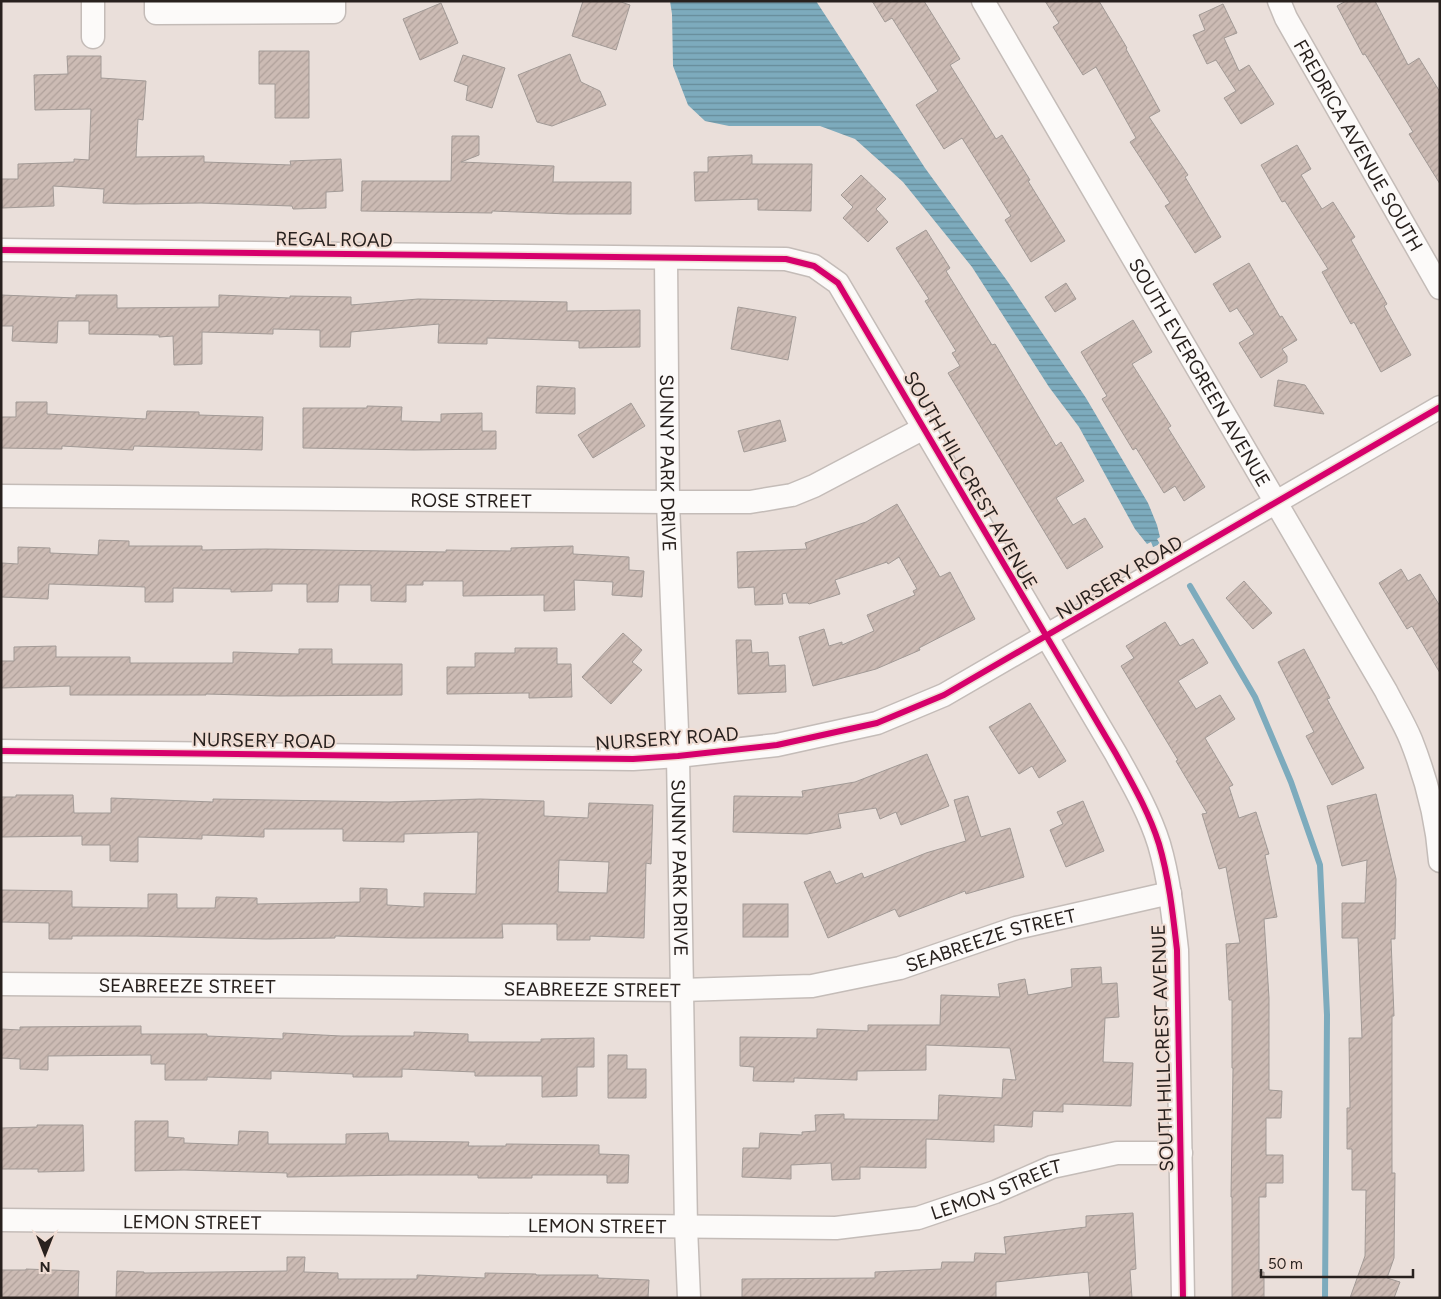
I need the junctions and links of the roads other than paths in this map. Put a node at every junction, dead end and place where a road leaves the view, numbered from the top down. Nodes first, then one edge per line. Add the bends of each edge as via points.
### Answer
1 (93, 1) edge
2 (156, 1) edge
3 (334, 1) edge
4 (983, 1) edge
5 (1280, 1) edge
6 (93, 37) dead end
7 (1, 250) edge
8 (666, 258) junction
9 (1440, 288) edge
10 (1440, 406) edge
11 (924, 428) junction
12 (1, 496) edge
13 (1275, 501) junction
14 (668, 502) junction
15 (1046, 637) junction
16 (1, 751) edge
17 (678, 756) junction
18 (1440, 861) edge
19 (1170, 893) junction
20 (1, 984) edge
21 (681, 990) junction
22 (1181, 1153) junction
23 (1, 1220) edge
24 (686, 1227) junction
25 (689, 1298) edge
26 (1183, 1298) edge

1 - 6 street
2 - 3 street via 156,13 166,13 334,12
4 - 13 street, SOUTH EVERGREEN AVENUE
5 - 9 street, FREDRICA AVENUE SOUTH via 1286,18
7 - 8 street, REGAL ROAD
8 - 11 street, SOUTH HILLCREST AVENUE via 786,259 814,266 838,282
8 - 14 street, SUNNY PARK DRIVE
10 - 13 street, NURSERY ROAD
11 - 14 street, ROSE STREET via 792,495 750,502
11 - 15 street, SOUTH HILLCREST AVENUE
12 - 14 street, ROSE STREET
13 - 15 street, NURSERY ROAD
13 - 18 street, SOUTH EVERGREEN AVENUE via 1358,641 1411,739 1424,779
14 - 17 street, SUNNY PARK DRIVE
15 - 17 street, NURSERY ROAD via 944,695 877,723 777,745
15 - 19 street, SOUTH HILLCREST AVENUE via 1139,796 1159,844
16 - 17 street, NURSERY ROAD via 633,759
17 - 21 street, SUNNY PARK DRIVE
19 - 21 street, SEABREEZE STREET via 1016,928 900,968 812,986
19 - 22 street, SOUTH HILLCREST AVENUE via 1177,950
20 - 21 street, SEABREEZE STREET
21 - 24 street, SUNNY PARK DRIVE
22 - 24 street, LEMON STREET via 1118,1153 1052,1167 995,1192 918,1218 836,1228
22 - 26 street, SOUTH HILLCREST AVENUE
23 - 24 street, LEMON STREET
24 - 25 street, SUNNY PARK DRIVE

